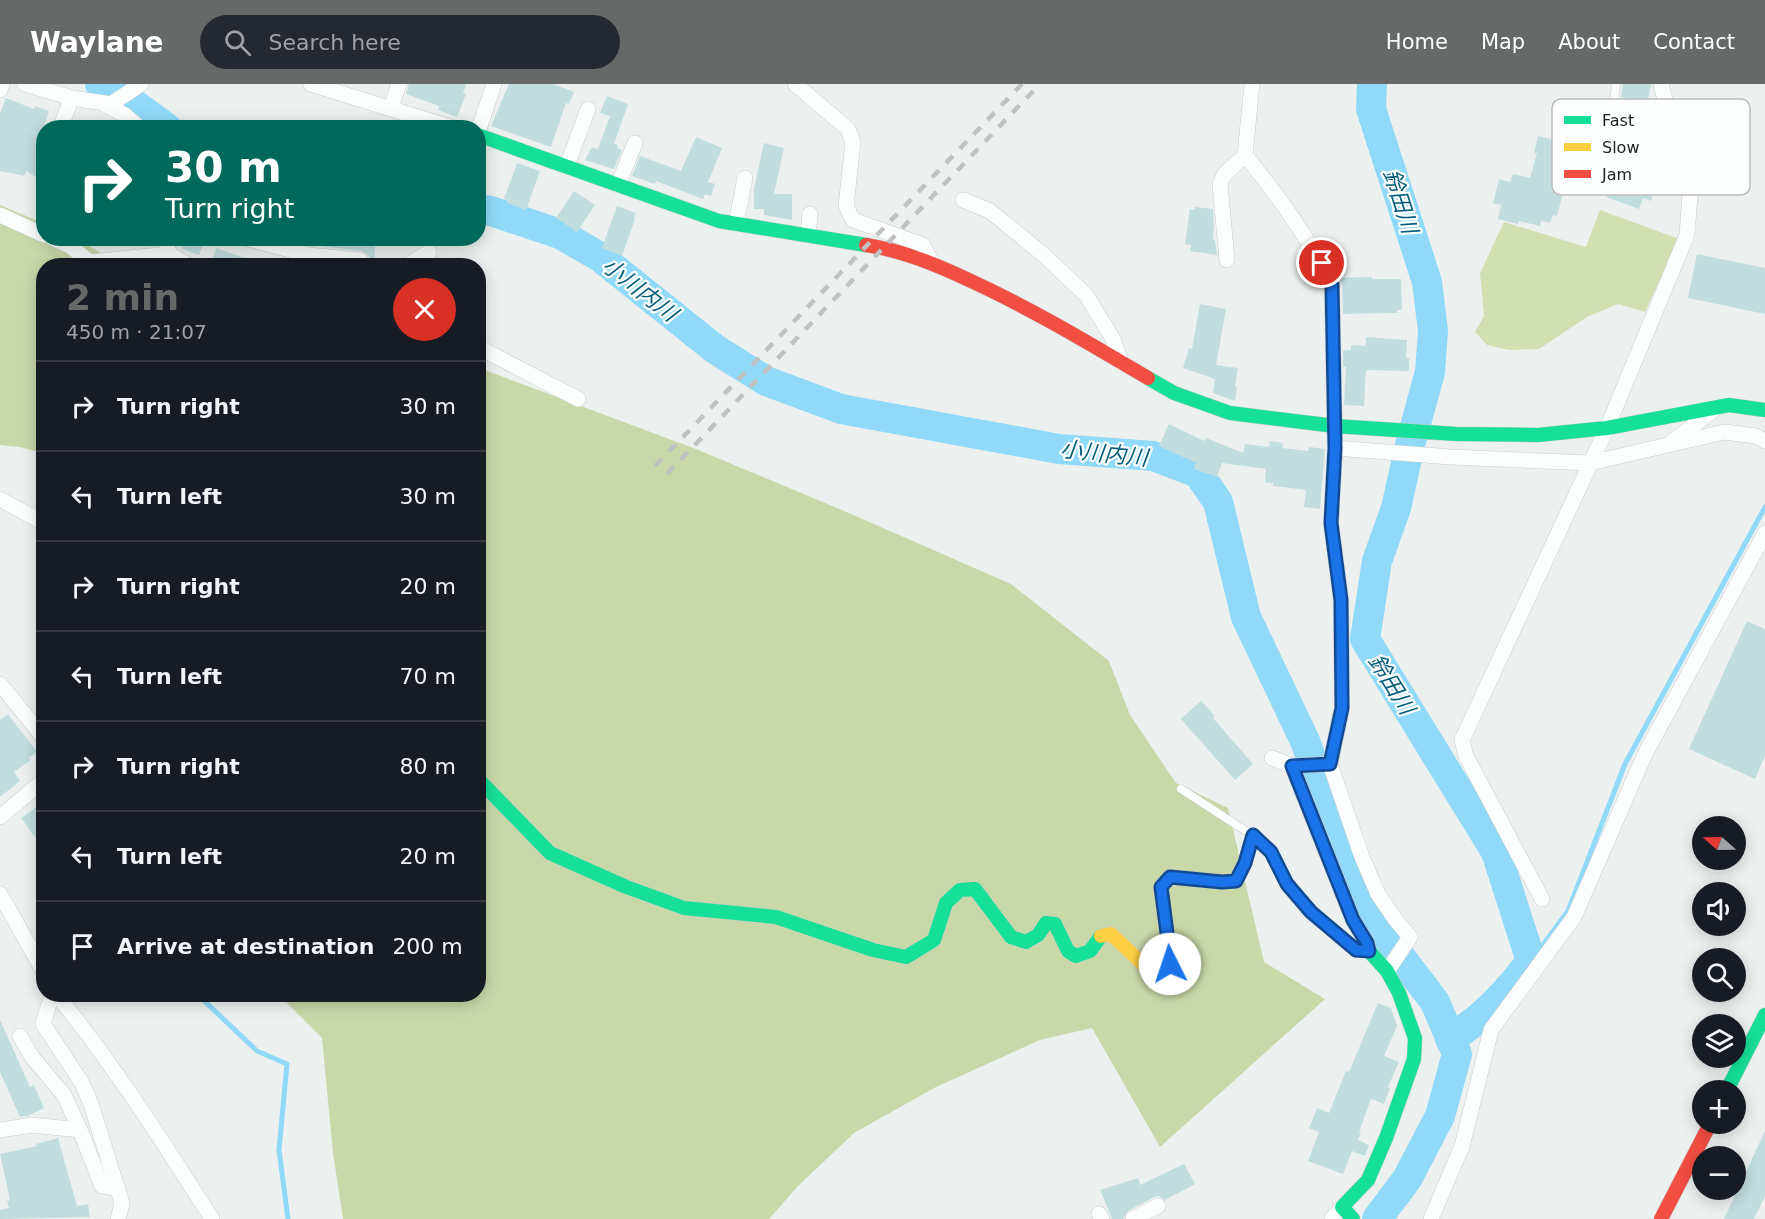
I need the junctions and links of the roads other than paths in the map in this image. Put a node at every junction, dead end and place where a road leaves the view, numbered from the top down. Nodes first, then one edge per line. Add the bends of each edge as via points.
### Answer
1 (2, 84) edge
2 (25, 84) edge
3 (141, 84) edge
4 (399, 84) edge
5 (494, 84) edge
6 (795, 84) edge
7 (1252, 84) edge
8 (1616, 84) edge
9 (1661, 84) edge
10 (319, 85) edge
11 (0, 90) edge
12 (72, 98) junction
13 (1614, 99) edge
14 (1665, 99) edge
15 (107, 104) junction
16 (391, 108) junction
17 (588, 109) dead end
18 (63, 120) edge
19 (130, 120) edge
20 (428, 120) edge
21 (482, 120) edge
22 (486, 136) edge
23 (635, 143) dead end
24 (1245, 155) junction
25 (567, 166) junction
26 (745, 178) dead end
27 (618, 185) junction
28 (1690, 195) edge
29 (963, 200) dead end
30 (810, 214) dead end
31 (0, 215) edge
32 (736, 224) junction
33 (36, 231) edge
34 (807, 235) junction
35 (70, 246) edge
36 (170, 246) edge
37 (275, 246) edge
38 (429, 252) dead end
39 (85, 258) edge
40 (110, 258) edge
41 (181, 258) edge
42 (340, 258) edge
43 (419, 258) edge
44 (1227, 260) dead end
45 (932, 263) junction
46 (486, 351) edge
47 (1121, 362) junction
48 (578, 399) dead end
49 (1718, 407) junction
50 (1765, 410) edge
51 (1335, 426) junction
52 (1607, 428) junction
53 (1765, 441) edge
54 (1668, 445) junction
55 (1335, 448) junction
56 (1590, 463) junction
57 (0, 500) edge
58 (36, 520) edge
59 (1765, 533) edge
60 (0, 684) edge
61 (36, 728) edge
62 (1272, 758) dead end
63 (1328, 764) junction
64 (1292, 766) junction
65 (36, 787) edge
66 (486, 787) edge
67 (1181, 789) dead end
68 (0, 817) edge
69 (1253, 835) junction
70 (0, 894) edge
71 (1542, 899) dead end
72 (1369, 951) junction
73 (36, 958) edge
74 (1387, 970) junction
75 (50, 1002) edge
76 (63, 1002) edge
77 (1765, 1015) edge
78 (20, 1036) dead end
79 (1732, 1080) edge
80 (0, 1130) edge
81 (80, 1130) junction
82 (1705, 1134) edge
83 (117, 1188) junction
84 (1158, 1206) dead end
85 (1344, 1214) edge
86 (118, 1219) edge
87 (212, 1219) edge
88 (1133, 1219) edge
89 (1431, 1219) edge
90 (1662, 1219) edge

1 - 11 street
2 - 12 street
3 - 15 street
4 - 16 street
5 - 21 street
6 - 45 street via 848,129 853,142 846,206 853,220 923,245
7 - 24 street
8 - 13 lane
9 - 14 street
10 - 16 street
12 - 15 street
12 - 18 street
15 - 19 street
16 - 20 street
17 - 25 street
22 - 25 main road
23 - 27 street
24 - 44 street via 1220,184
24 - 51 street via 1282,201 1332,285
25 - 27 main road
26 - 32 street
27 - 32 main road
28 - 52 street via 1686,235
29 - 47 street via 990,211 1045,255 1086,295 1113,339
30 - 34 street
31 - 33 street
32 - 34 main road
34 - 45 main road via 891,249
35 - 39 street
36 - 40 street
36 - 41 street
37 - 42 street
38 - 43 street
45 - 47 main road via 1013,300
46 - 48 street
47 - 51 main road via 1174,393 1230,413
49 - 50 main road
49 - 52 main road
49 - 54 street
51 - 52 main road via 1538,435
51 - 55 street
52 - 56 street
53 - 54 street via 1724,432
54 - 56 street
55 - 56 street
55 - 63 street via 1331,523 1341,600 1342,708
56 - 71 street via 1462,740 1466,756
57 - 58 street
59 - 89 street via 1645,754 1574,917 1491,1030 1462,1146
60 - 61 street
62 - 64 street
63 - 64 street
63 - 74 street via 1378,894 1410,937
64 - 72 street
65 - 68 street
66 - 69 main road via 550,853 624,886 684,908 776,917 873,950 906,957 934,940 946,903 960,890 975,889 1011,937 1026,942 1038,935 1046,923 1055,924 1068,951 1076,956 1090,951 1099,937 1112,934 1147,968 1159,970 1170,964 1161,887 1170,877 1236,881
67 - 69 lane
69 - 72 main road via 1271,852 1287,884 1311,912 1356,950
70 - 73 street
72 - 74 main road
74 - 85 main road via 1415,1038 1414,1059 1368,1180
75 - 83 street via 43,1024 82,1083
76 - 87 street via 149,1121
77 - 79 main road
78 - 81 street via 64,1095
80 - 81 street via 32,1125
81 - 83 street via 102,1186
82 - 90 main road
83 - 86 street via 122,1203
84 - 88 street

